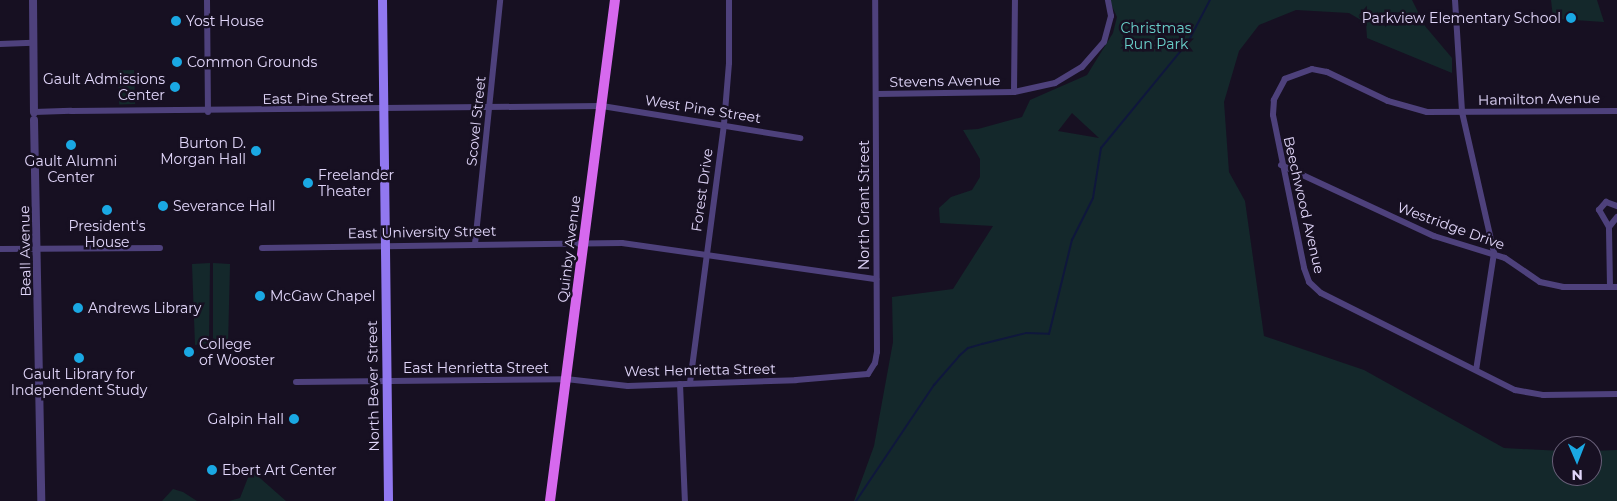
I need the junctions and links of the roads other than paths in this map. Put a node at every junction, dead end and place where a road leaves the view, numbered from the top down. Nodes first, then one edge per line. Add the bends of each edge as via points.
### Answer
1 (33, 0) edge
2 (207, 0) edge
3 (382, 0) edge
4 (500, 0) edge
5 (615, 0) edge
6 (729, 0) edge
7 (875, 0) edge
8 (1015, 0) edge
9 (1108, 0) edge
10 (1455, 0) edge
11 (33, 43) junction
12 (0, 44) edge
13 (1014, 92) junction
14 (876, 94) junction
15 (602, 106) junction
16 (491, 107) junction
17 (384, 110) junction
18 (1617, 111) edge
19 (34, 112) junction
20 (208, 112) junction
21 (1462, 112) junction
22 (34, 120) joint
23 (724, 124) junction
24 (800, 138) dead end
25 (1281, 165) junction
26 (1617, 206) edge
27 (1617, 217) edge
28 (1609, 227) junction
29 (583, 243) junction
30 (474, 244) junction
31 (385, 245) junction
32 (37, 248) junction
33 (160, 248) dead end
34 (262, 248) dead end
35 (0, 249) edge
36 (1494, 253) junction
37 (706, 254) junction
38 (876, 279) junction
39 (1614, 287) edge
40 (1476, 370) junction
41 (835, 378) joint
42 (566, 379) junction
43 (386, 380) junction
44 (296, 382) dead end
45 (690, 383) junction
46 (680, 384) junction
47 (1617, 394) edge
48 (41, 501) edge
49 (388, 501) edge
50 (550, 501) edge
51 (685, 501) edge

1 - 11 street, Beall Avenue
2 - 20 street
3 - 17 main road, North Bever Street
4 - 16 street, Scovel Street
5 - 15 main road, Quinby Avenue
6 - 23 street, Forest Drive via 729,63
7 - 14 street, North Grant Street
8 - 13 street
9 - 13 street, Stevens Avenue via 1109,30 1097,51 1082,67 1055,83
10 - 21 street
11 - 12 street
11 - 19 street, Beall Avenue
13 - 14 street, Stevens Avenue
14 - 38 street, North Grant Street
15 - 16 street, East Pine Street
15 - 23 street, West Pine Street
15 - 29 main road, Quinby Avenue
16 - 17 street, East Pine Street
16 - 30 street, Scovel Street
17 - 20 street, East Pine Street
17 - 31 main road, North Bever Street
18 - 21 street, Hamilton Avenue
19 - 20 street, East Pine Street
19 - 22 street, Beall Avenue
21 - 25 street, Beechwood Avenue via 1427,112 1406,107 1327,72 1306,70 1286,79 1274,100 1274,130
21 - 36 street
22 - 32 street, Beall Avenue
23 - 24 street, West Pine Street
23 - 37 street, Forest Drive
25 - 36 street, Westridge Drive via 1434,236
25 - 40 street, Beechwood Avenue via 1309,282 1320,293
26 - 28 street via 1606,202 1599,210
27 - 28 street
28 - 39 street
29 - 30 street, East University Street
29 - 37 street, East University Street via 622,243
29 - 42 main road, Quinby Avenue
30 - 31 street, East University Street
31 - 34 street, East University Street
31 - 43 main road, North Bever Street
32 - 33 street
32 - 35 street
32 - 48 street, Beall Avenue
36 - 39 street, Westridge Drive via 1528,276 1551,286
36 - 40 street
37 - 38 street, East University Street
37 - 45 street, Forest Drive
38 - 41 street, North Grant Street via 876,364 864,376
40 - 47 street, Beechwood Avenue via 1527,394
41 - 45 street, West Henrietta Street
42 - 43 street, East Henrietta Street
42 - 46 street, West Henrietta Street via 628,386
42 - 50 main road, Quinby Avenue
43 - 44 street, East Henrietta Street
43 - 49 main road, North Bever Street
45 - 46 street, West Henrietta Street
46 - 51 street

